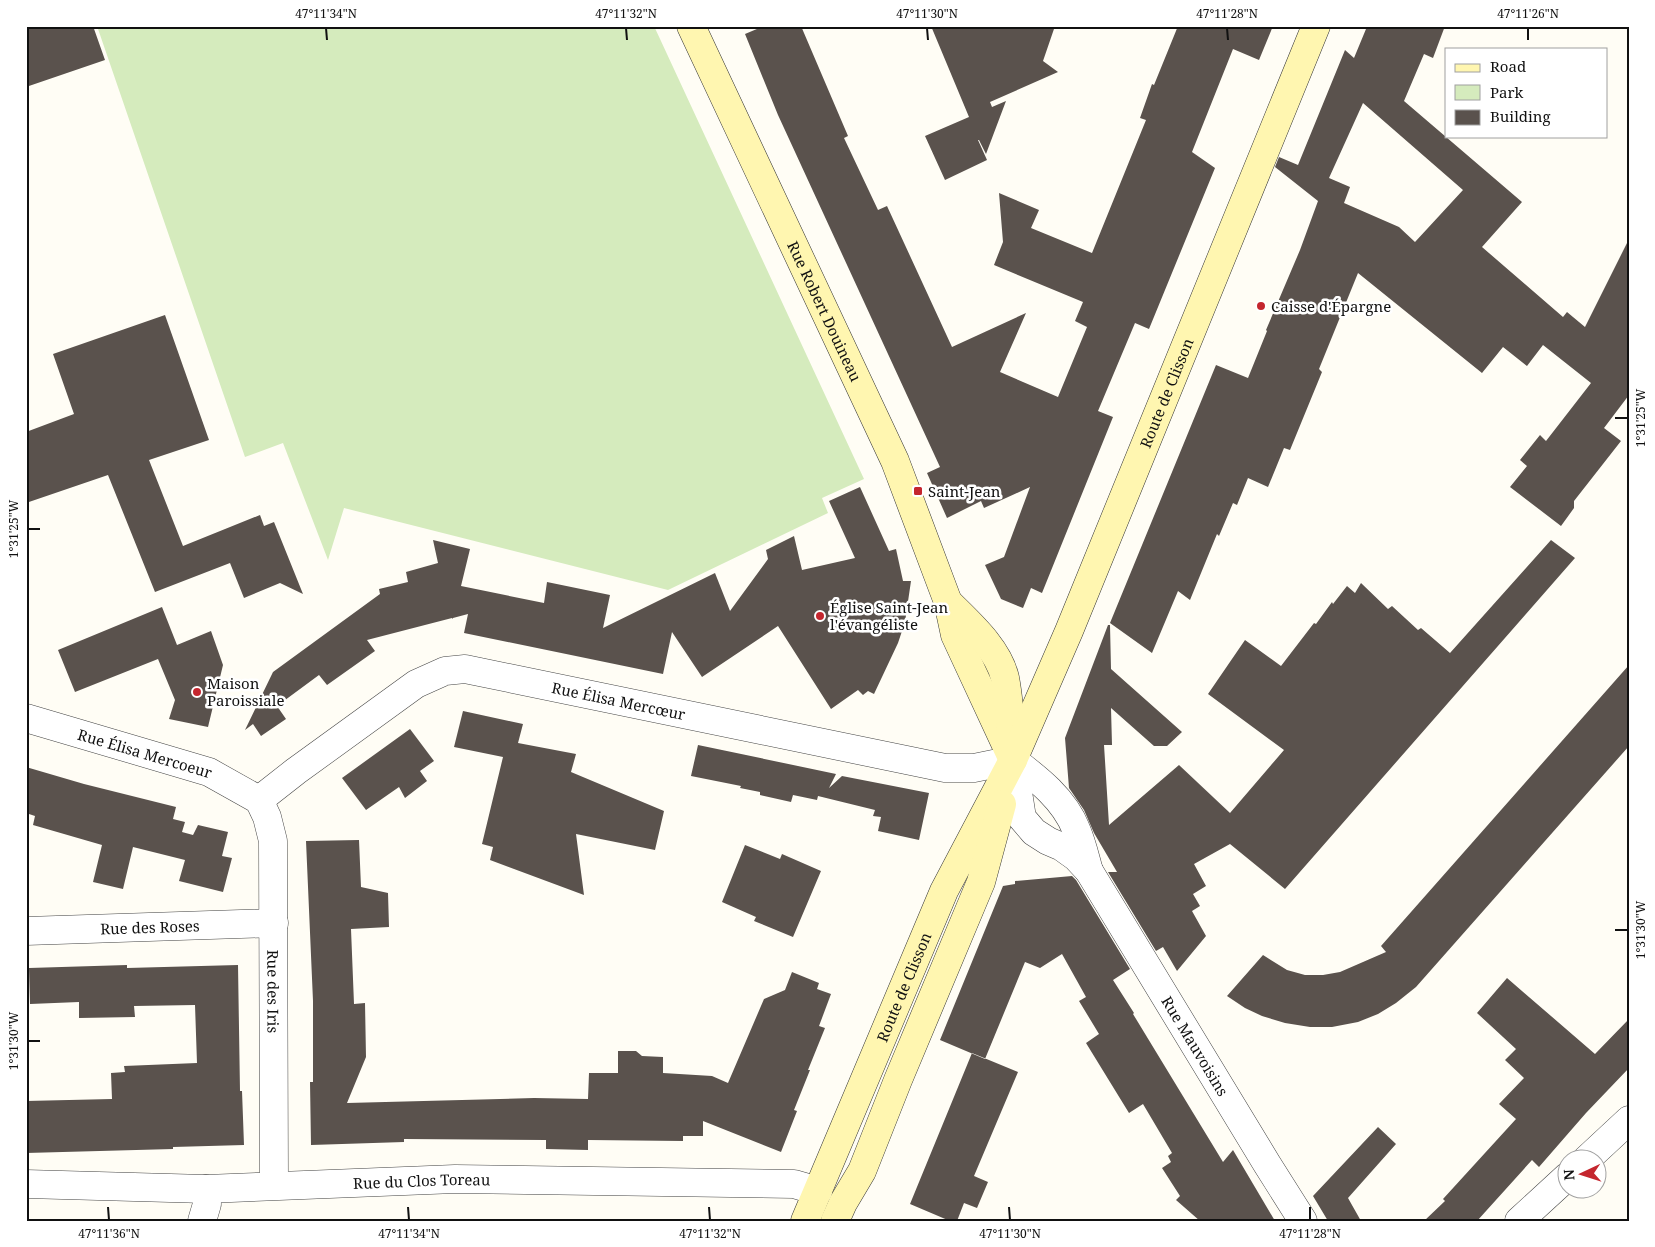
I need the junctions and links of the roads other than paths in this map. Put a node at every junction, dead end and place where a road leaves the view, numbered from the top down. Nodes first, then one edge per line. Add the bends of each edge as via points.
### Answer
1 (691, 26) edge
2 (1316, 26) edge
3 (26, 718) edge
4 (1013, 760) junction
5 (259, 800) junction
6 (1089, 871) junction
7 (274, 923) junction
8 (26, 931) edge
9 (1629, 1120) edge
10 (1597, 1150) edge
11 (26, 1184) edge
12 (274, 1185) junction
13 (1558, 1185) edge
14 (206, 1188) junction
15 (818, 1192) junction
16 (839, 1212) edge
17 (202, 1221) edge
18 (806, 1221) edge
19 (1303, 1221) edge
20 (1519, 1221) edge

1 - 4 main road, Rue Robert Douineau via 895,461 948,602 989,645 1004,677
2 - 4 main road, Route de Clisson via 1069,631
3 - 5 street, Rue Élisa Mercoeur via 209,772
4 - 5 street, Rue Élisa Mercœur via 974,768 945,768 465,669 445,671 416,684
4 - 6 street, Rue Mauvoisins via 1050,789 1064,808 1076,828
4 - 6 street, Rue Mauvoisins via 1022,818 1034,832 1062,847
4 - 15 main road, Route de Clisson via 944,891
4 - 16 main road, Route de Clisson via 981,882 862,1171
5 - 7 street, Rue des Iris via 273,841
6 - 19 street, Rue Mauvoisins
7 - 8 street, Rue des Roses
7 - 12 street, Rue des Iris
9 - 10 street
11 - 14 street, Rue du Clos Toreau
12 - 14 street, Rue du Clos Toreau
12 - 15 street, Rue du Clos Toreau via 456,1179 794,1184
13 - 20 street
14 - 17 street via 207,1204
15 - 16 main road
15 - 18 main road, Route de Clisson

